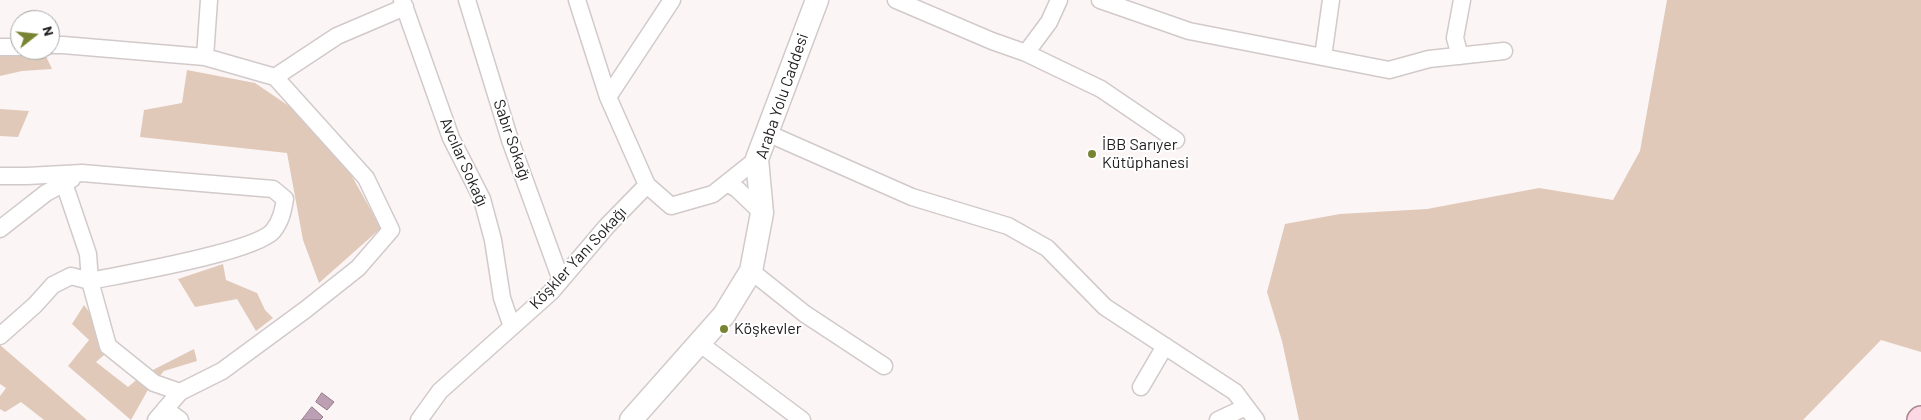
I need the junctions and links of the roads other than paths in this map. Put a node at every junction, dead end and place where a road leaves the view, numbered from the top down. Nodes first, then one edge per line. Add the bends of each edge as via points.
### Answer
1 (209, 0) edge
2 (467, 0) edge
3 (577, 0) edge
4 (672, 0) edge
5 (817, 0) edge
6 (896, 0) edge
7 (1059, 0) edge
8 (1100, 0) edge
9 (1331, 0) edge
10 (1462, 0) edge
11 (403, 3) edge
12 (1122, 4) edge
13 (60, 45) edge
14 (1504, 51) dead end
15 (1026, 53) junction
16 (1460, 56) junction
17 (205, 57) junction
18 (1323, 57) junction
19 (275, 78) junction
20 (608, 97) junction
21 (767, 133) junction
22 (1176, 140) dead end
23 (757, 159) junction
24 (82, 173) junction
25 (0, 176) edge
26 (64, 183) junction
27 (727, 183) junction
28 (647, 185) junction
29 (762, 213) junction
30 (0, 229) edge
31 (752, 271) junction
32 (561, 280) junction
33 (90, 281) junction
34 (512, 327) junction
35 (0, 336) edge
36 (699, 343) junction
37 (1165, 346) junction
38 (884, 366) dead end
39 (1141, 387) dead end
40 (180, 392) junction
41 (1251, 413) edge
42 (160, 415) edge
43 (180, 420) edge
44 (419, 420) edge
45 (631, 420) edge
46 (802, 420) edge
47 (1218, 420) edge

1 - 17 street
2 - 32 street, Sabır Sokağı via 510,140
3 - 20 street
4 - 20 street
5 - 21 street, Araba Yolu Caddesi
6 - 15 street
7 - 15 street
8 - 12 street
9 - 18 street
10 - 16 street via 1455,38
11 - 19 street via 337,36
11 - 34 street, Avcılar Sokağı via 451,138 482,199 493,240 502,298
12 - 18 street via 1189,30
13 - 17 street
14 - 16 street
15 - 22 street via 1101,88
16 - 18 street via 1429,59 1389,70
17 - 19 street
19 - 40 street via 366,178 391,230 358,268 304,310 222,371
20 - 28 street
21 - 23 street, Araba Yolu Caddesi
21 - 37 street via 912,197 1008,226 1047,248 1105,307
23 - 27 street
23 - 29 street, Araba Yolu Caddesi
24 - 25 street
24 - 26 street
24 - 33 street via 273,189 285,199 282,217 272,232 256,241 230,250
26 - 30 street
26 - 33 street via 88,254
27 - 28 street via 713,194 670,206
27 - 29 street
28 - 32 street, Köşkler Yanı Sokağı
29 - 31 street, Araba Yolu Caddesi
31 - 36 street, Araba Yolu Caddesi via 724,315
31 - 38 street via 805,314
32 - 34 street, Köşkler Yanı Sokağı
33 - 35 street via 71,276 53,285
33 - 40 street via 108,346 154,383
34 - 44 street, Köşkler Yanı Sokağı via 440,391
36 - 45 street, Araba Yolu Caddesi
36 - 46 street
37 - 39 street
37 - 41 street via 1235,392
40 - 42 street
41 - 47 street
42 - 43 street

